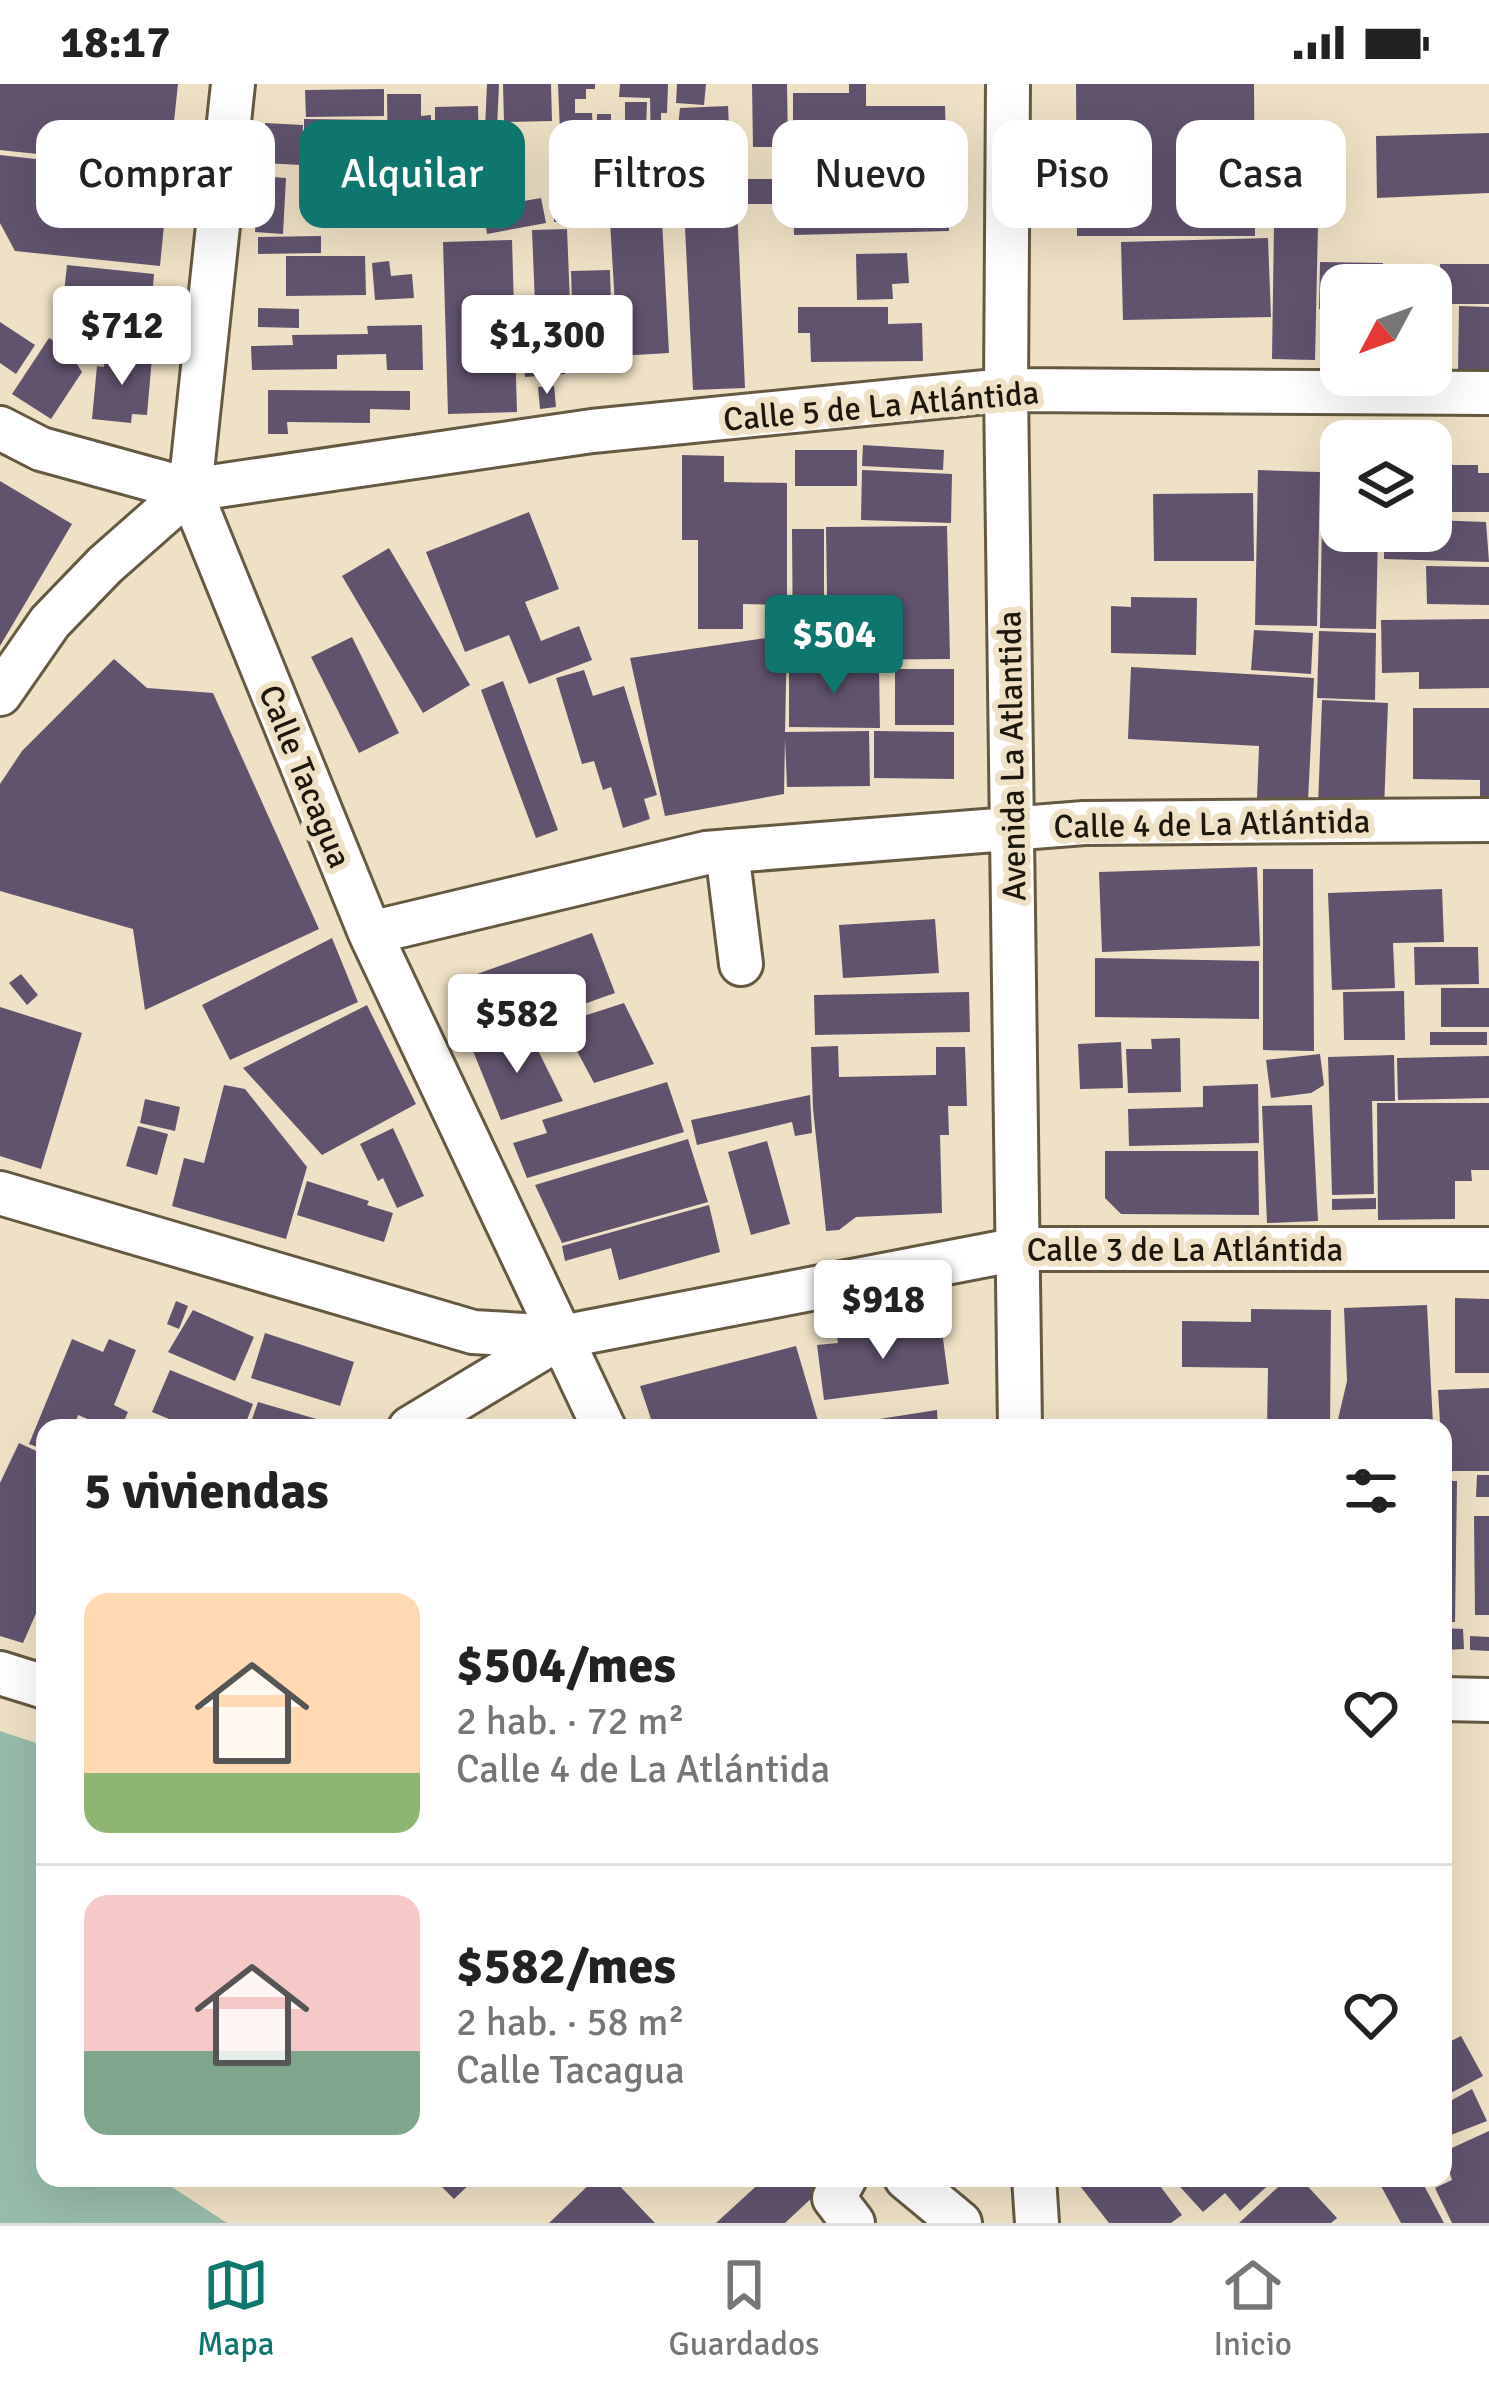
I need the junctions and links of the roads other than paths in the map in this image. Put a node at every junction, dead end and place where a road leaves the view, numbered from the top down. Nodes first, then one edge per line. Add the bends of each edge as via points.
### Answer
1 (233, 84) edge
2 (1008, 84) edge
3 (1006, 390) junction
4 (1489, 393) edge
5 (0, 428) edge
6 (190, 490) junction
7 (0, 694) edge
8 (1489, 820) edge
9 (1012, 826) junction
10 (727, 851) junction
11 (370, 933) junction
12 (741, 964) dead end
13 (0, 1193) edge
14 (1018, 1249) junction
15 (1489, 1250) edge
16 (561, 1337) junction
17 (425, 1419) edge
18 (600, 1419) edge
19 (1021, 1419) edge
20 (0, 1673) edge
21 (36, 1684) edge
22 (1452, 1699) edge
23 (1489, 1700) edge
24 (840, 2187) edge
25 (917, 2187) edge
26 (1035, 2187) edge
27 (853, 2223) edge
28 (960, 2223) edge
29 (1037, 2223) edge

1 - 6 street, Calle Tacagua
2 - 3 street, Avenida La Atlantida
3 - 4 street, Calle 5 de La Atlántida
3 - 6 street, Calle 5 de La Atlántida via 592,431
3 - 9 street, Avenida La Atlantida
5 - 6 street, Calle 5 de La Atlántida via 41,449
6 - 7 street via 50,622
6 - 11 street, Calle Tacagua
8 - 9 street, Calle 4 de La Atlántida
9 - 10 street, Calle 4 de La Atlántida
9 - 14 street, Avenida La Atlantida
10 - 11 street, Calle 4 de La Atlántida
10 - 12 street
11 - 16 street, Calle Tacagua
13 - 16 street via 473,1332
14 - 15 street, Calle 3 de La Atlántida
14 - 16 street, Calle 3 de La Atlántida
14 - 19 street, Avenida La Atlantida
16 - 17 street, Calle 3 de La Atlántida
16 - 18 street, Calle Tacagua
20 - 21 street
22 - 23 street
24 - 27 street via 835,2198
25 - 28 street
26 - 29 street

